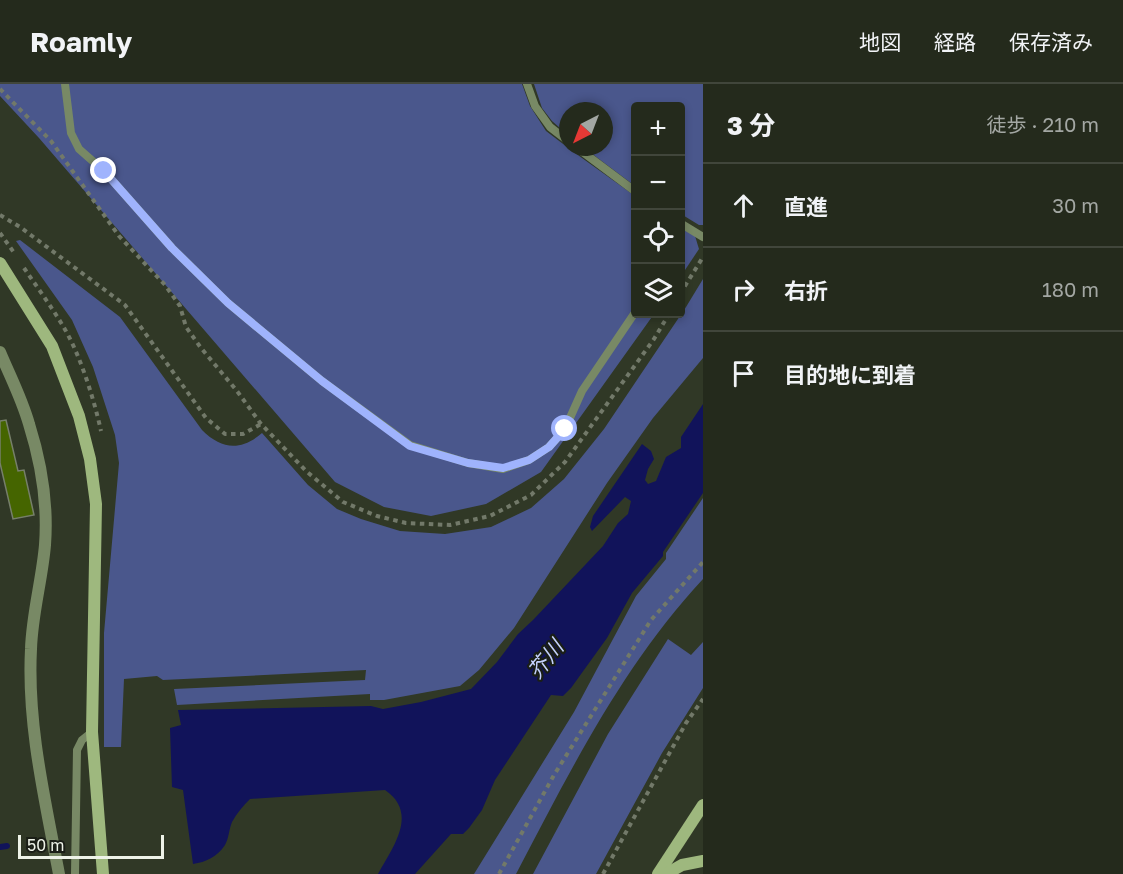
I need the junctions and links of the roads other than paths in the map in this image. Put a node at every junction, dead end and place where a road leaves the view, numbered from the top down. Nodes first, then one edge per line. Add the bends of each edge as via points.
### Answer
1 (65, 84) edge
2 (527, 84) edge
3 (559, 134) edge
4 (588, 156) edge
5 (631, 188) edge
6 (685, 226) edge
7 (703, 237) edge
8 (0, 263) edge
9 (631, 318) edge
10 (0, 352) edge
11 (92, 732) junction
12 (703, 805) edge
13 (703, 861) edge
14 (58, 874) edge
15 (75, 874) edge
16 (104, 874) edge
17 (658, 874) edge
18 (666, 874) edge

1 - 9 lane via 72,133 79,148 172,248 228,303 322,381 410,446 468,463 503,468 529,460 549,447 565,429 582,390
2 - 3 lane via 535,106
4 - 5 lane
6 - 7 lane
8 - 11 street via 52,346 79,416 90,459 96,504
10 - 14 street via 29,424 45,506 45,545 31,649 32,695 37,756
11 - 15 lane via 77,750
11 - 16 street
12 - 17 street
13 - 18 street via 682,865

